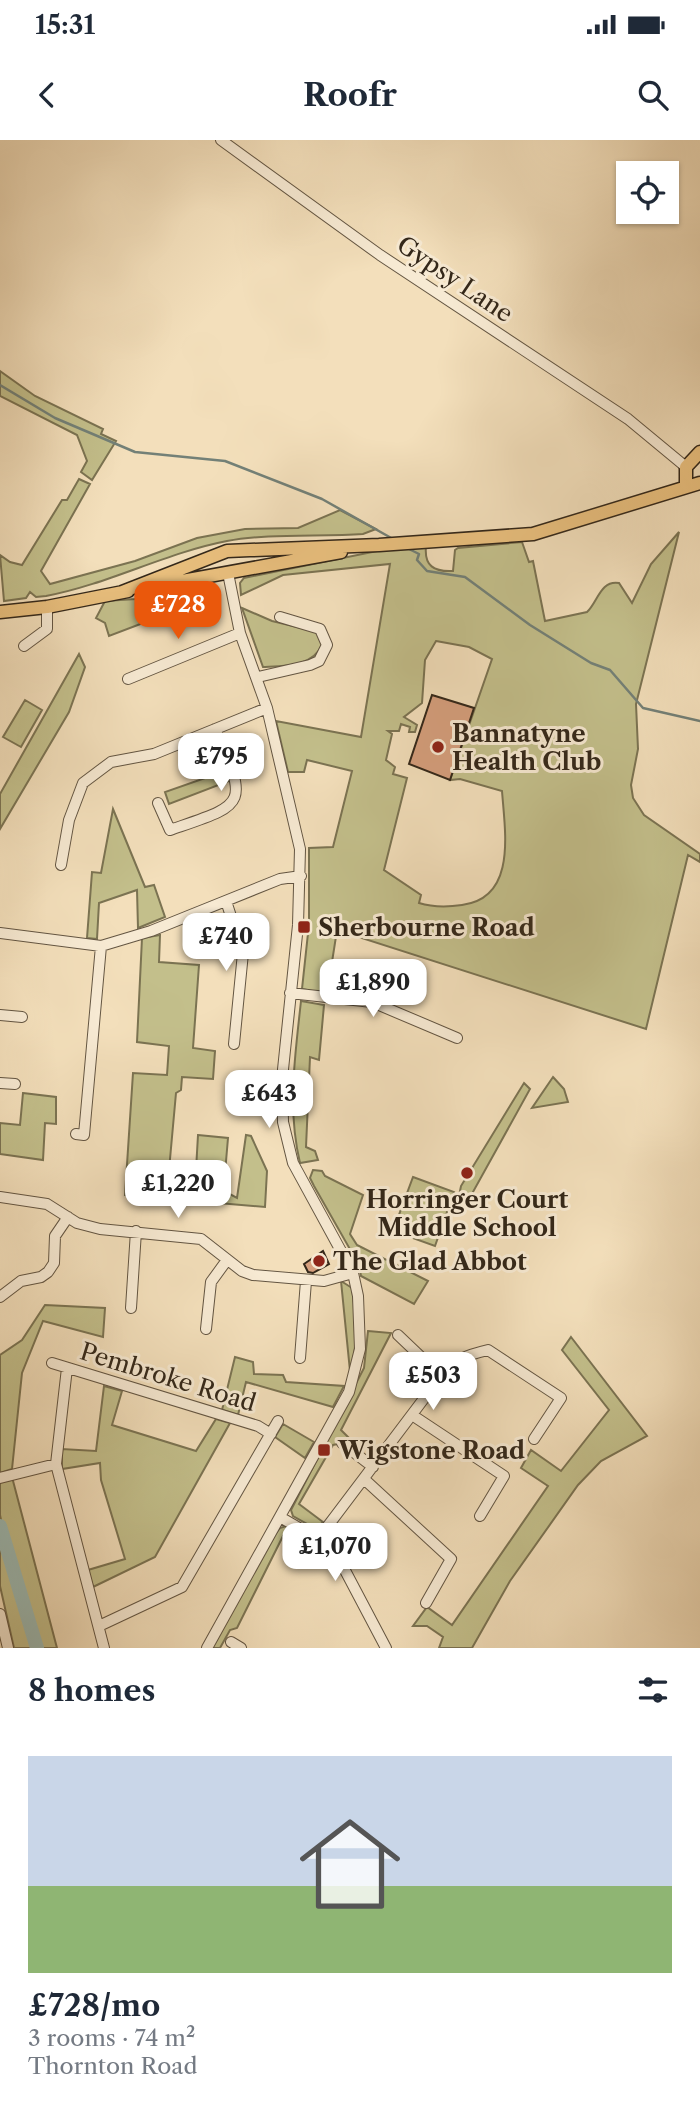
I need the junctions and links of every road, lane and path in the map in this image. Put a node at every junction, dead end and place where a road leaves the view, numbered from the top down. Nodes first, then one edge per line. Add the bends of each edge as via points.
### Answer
1 (220, 140) edge
2 (700, 452) edge
3 (686, 467) junction
4 (700, 482) edge
5 (686, 485) junction
6 (379, 545) junction
7 (227, 551) junction
8 (228, 573) junction
9 (122, 592) junction
10 (47, 607) junction
11 (0, 612) edge
12 (280, 617) dead end
13 (240, 633) junction
14 (24, 646) dead end
15 (258, 677) junction
16 (128, 679) dead end
17 (267, 708) junction
18 (215, 729) junction
19 (158, 803) dead end
20 (61, 865) dead end
21 (301, 876) junction
22 (226, 901) junction
23 (0, 933) edge
24 (101, 946) junction
25 (290, 993) junction
26 (0, 1015) edge
27 (22, 1017) dead end
28 (457, 1038) dead end
29 (234, 1044) dead end
30 (0, 1083) edge
31 (15, 1084) dead end
32 (76, 1134) dead end
33 (0, 1197) edge
34 (68, 1217) junction
35 (136, 1231) junction
36 (227, 1260) junction
37 (353, 1273) junction
38 (306, 1281) junction
39 (0, 1297) edge
40 (131, 1308) dead end
41 (206, 1329) dead end
42 (398, 1335) dead end
43 (300, 1358) dead end
44 (52, 1363) dead end
45 (67, 1368) junction
46 (441, 1376) junction
47 (412, 1415) junction
48 (278, 1421) dead end
49 (271, 1434) junction
50 (534, 1439) dead end
51 (346, 1443) dead end
52 (56, 1464) junction
53 (373, 1467) junction
54 (0, 1478) edge
55 (364, 1479) junction
56 (480, 1516) dead end
57 (280, 1517) junction
58 (318, 1539) junction
59 (426, 1603) dead end
60 (0, 1615) edge
61 (99, 1626) junction
62 (231, 1642) dead end
63 (8, 1648) edge
64 (104, 1648) edge
65 (207, 1648) edge
66 (241, 1648) edge
67 (386, 1648) edge

1 - 3 street, Gypsy Lane via 380,255 628,419
2 - 3 main road
3 - 5 main road
4 - 5 main road
5 - 6 main road via 533,534
6 - 7 main road
6 - 8 main road
7 - 8 main road
7 - 9 main road
8 - 9 main road
8 - 13 street
9 - 10 main road
10 - 11 main road
10 - 14 street via 47,629
12 - 15 street via 320,629 327,645 324,654 310,665
13 - 15 street
13 - 16 street
15 - 17 street
17 - 18 street
17 - 21 street via 300,849
18 - 19 street via 233,774 236,798 223,812 170,830
18 - 20 street via 154,754 111,762 83,783 69,820
21 - 22 street via 280,879
21 - 25 street
22 - 24 street
22 - 29 street via 243,953
23 - 24 street
24 - 32 street via 85,1135
25 - 28 street via 372,1002
25 - 37 street via 282,1079 288,1145
26 - 27 street
30 - 31 street
33 - 34 street via 47,1204
34 - 35 street via 100,1229
34 - 39 street via 55,1236 54,1263 48,1272 21,1281
35 - 36 street via 201,1239
35 - 40 street
36 - 38 street via 253,1275
36 - 41 street via 211,1282
37 - 38 street
37 - 57 street via 360,1331 356,1369 349,1392
38 - 43 street
42 - 46 street
44 - 45 street, Pembroke Road
45 - 49 street, Pembroke Road via 258,1426
45 - 52 street
46 - 47 street
46 - 50 street via 464,1356 488,1350 561,1398
47 - 53 street
47 - 56 street via 504,1476
48 - 49 street
49 - 61 street via 182,1587
51 - 53 street
52 - 54 street
52 - 61 street
53 - 55 street
55 - 58 street
55 - 59 street via 451,1559
57 - 58 street
57 - 65 street
58 - 67 street via 338,1557
60 - 63 street
61 - 64 street
62 - 66 street

